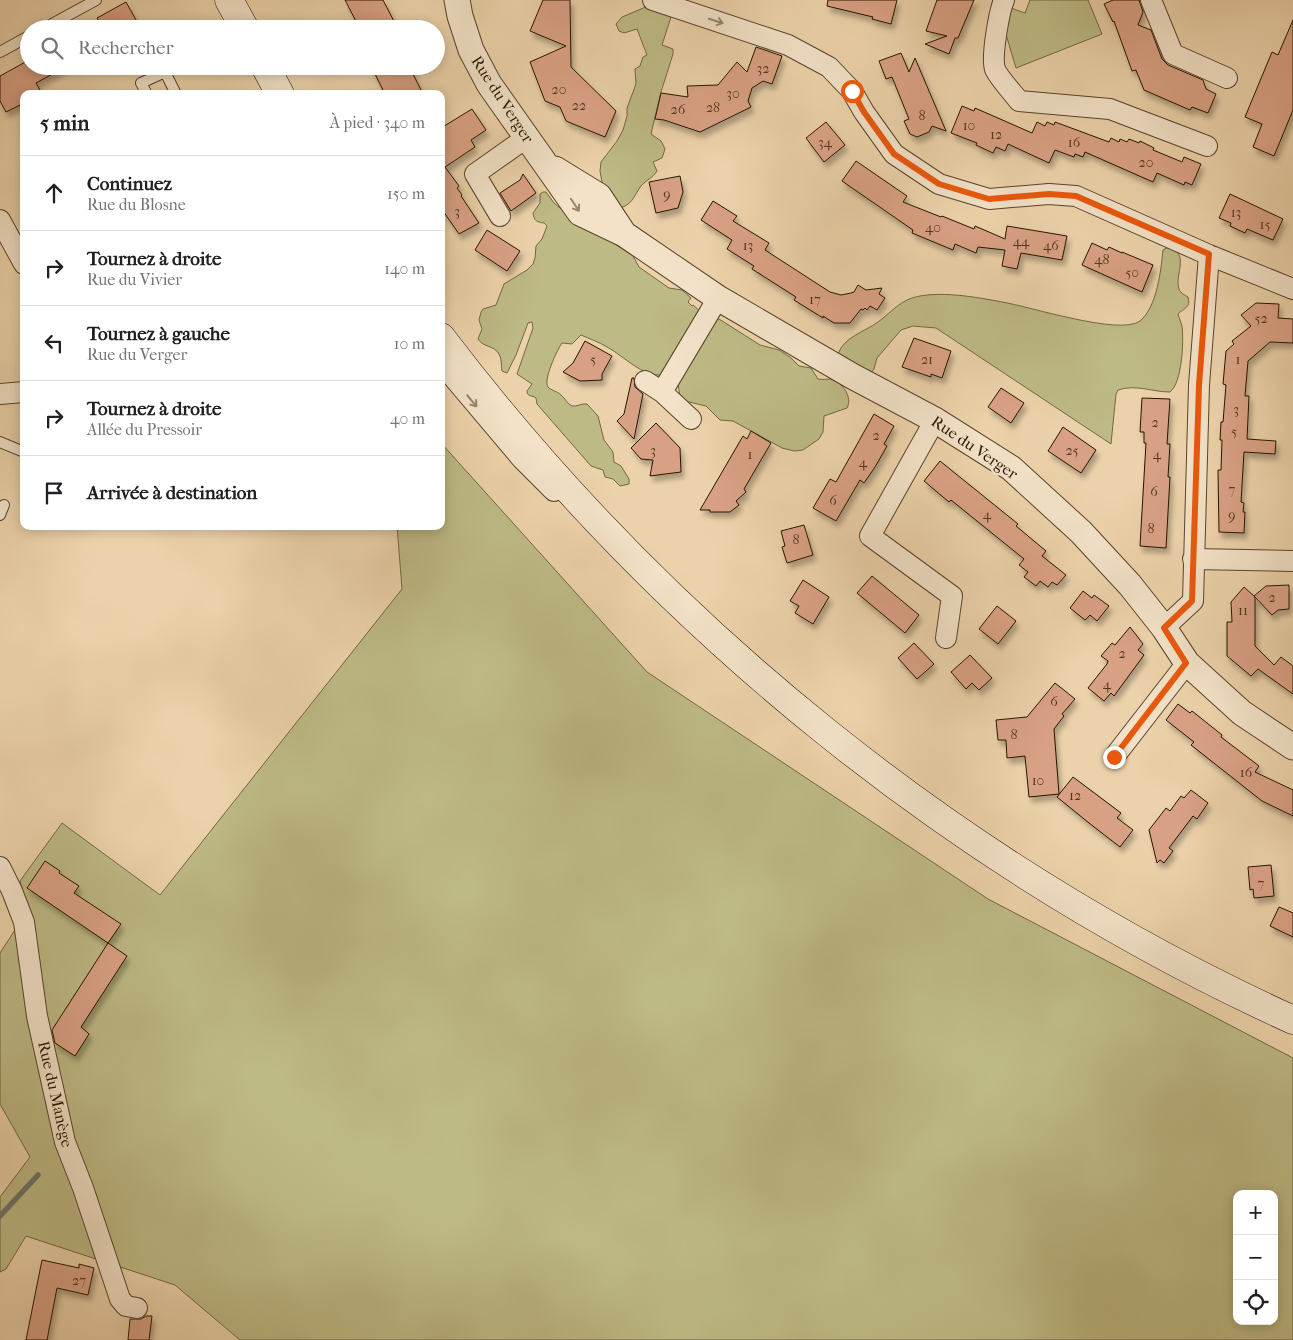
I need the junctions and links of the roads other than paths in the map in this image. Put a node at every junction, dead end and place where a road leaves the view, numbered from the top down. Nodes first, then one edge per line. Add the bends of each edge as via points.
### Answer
1 (96, 0) edge
2 (229, 0) edge
3 (457, 0) edge
4 (653, 0) edge
5 (1004, 0) edge
6 (1151, 0) edge
7 (59, 20) edge
8 (240, 20) edge
9 (20, 41) edge
10 (0, 52) edge
11 (159, 75) edge
12 (166, 75) edge
13 (270, 75) edge
14 (1227, 78) dead end
15 (145, 90) edge
16 (174, 90) edge
17 (278, 90) edge
18 (526, 138) junction
19 (1206, 146) dead end
20 (500, 216) dead end
21 (0, 220) edge
22 (18, 239) edge
23 (1209, 254) junction
24 (1293, 288) edge
25 (718, 298) junction
26 (445, 342) edge
27 (445, 368) edge
28 (645, 381) dead end
29 (20, 392) edge
30 (662, 392) junction
31 (0, 394) edge
32 (691, 419) dead end
33 (935, 420) junction
34 (0, 442) edge
35 (20, 450) edge
36 (4, 505) dead end
37 (0, 515) edge
38 (601, 524) junction
39 (1193, 559) junction
40 (1293, 561) edge
41 (1164, 628) junction
42 (946, 638) dead end
43 (1186, 663) junction
44 (1293, 747) edge
45 (1114, 757) dead end
46 (0, 867) edge
47 (1293, 1020) edge
48 (137, 1308) dead end

1 - 7 lane
2 - 8 main road
3 - 18 street, Rue du Verger via 471,50 489,84
4 -> 23 street via 788,44 829,67 852,91 894,154 939,184 989,199 1049,194 1076,196
5 - 19 street via 999,12 995,69 1019,101 1110,109
6 - 14 street via 1173,54
9 - 10 lane
11 - 15 lane via 142,83
12 - 16 lane
13 - 17 main road
18 - 20 street via 475,174
18 - 25 street, Rue du Verger via 548,165 598,196 624,234
21 - 22 street
23 - 24 street
23 - 39 street via 1199,385
25 - 30 street
25 - 33 street, Rue du Verger
26 - 38 main road via 535,454
27 -> 38 street via 522,460 556,493
28 - 30 street
29 - 31 street
30 - 32 street
33 - 41 street, Rue du Verger via 1011,468 1074,526 1130,585
33 - 42 street via 870,536 952,596
34 - 35 lane
36 - 37 lane
38 - 47 main road via 683,607 765,681 831,736 936,814 1089,914 1167,958
39 - 40 street
39 - 41 street via 1192,601
41 - 43 street, Rue du Verger
43 - 44 street, Rue du Verger via 1242,713
43 - 45 street
46 - 48 street, Rue du Manège via 24,922 37,1016 64,1142 84,1188 120,1299 126,1306

